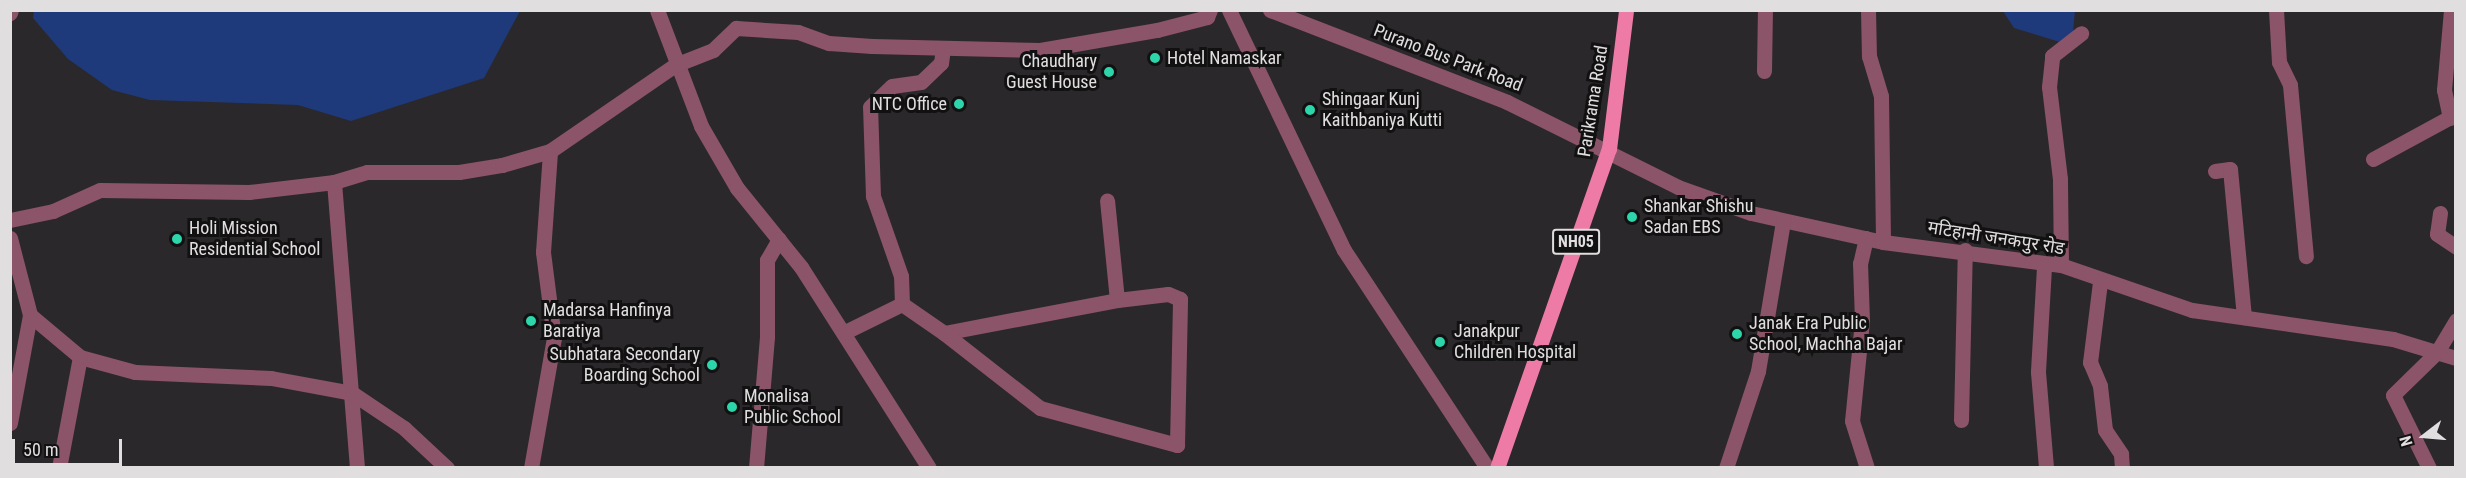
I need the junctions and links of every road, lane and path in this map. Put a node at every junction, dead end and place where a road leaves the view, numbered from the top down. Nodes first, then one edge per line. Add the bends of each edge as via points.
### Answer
1 (657, 10) edge
2 (1210, 10) edge
3 (1229, 10) edge
4 (1270, 10) edge
5 (1626, 10) edge
6 (1765, 10) edge
7 (1868, 10) edge
8 (2276, 10) edge
9 (2451, 10) edge
10 (2081, 33) dead end
11 (943, 48) junction
12 (675, 65) junction
13 (1764, 71) dead end
14 (2453, 116) edge
15 (1609, 149) junction
16 (549, 151) junction
17 (2373, 159) dead end
18 (2215, 171) dead end
19 (334, 182) junction
20 (1107, 200) dead end
21 (2440, 213) dead end
22 (10, 220) edge
23 (1783, 221) junction
24 (10, 238) edge
25 (1866, 238) junction
26 (779, 239) junction
27 (1883, 242) junction
28 (2456, 247) edge
29 (1965, 250) junction
30 (2306, 256) dead end
31 (2061, 265) junction
32 (2044, 267) junction
33 (2100, 282) junction
34 (1117, 300) junction
35 (902, 304) junction
36 (30, 315) junction
37 (2244, 317) junction
38 (2456, 320) edge
39 (845, 332) junction
40 (944, 333) junction
41 (2437, 352) junction
42 (80, 357) junction
43 (2456, 358) edge
44 (352, 393) junction
45 (1961, 420) dead end
46 (10, 423) edge
47 (58, 468) edge
48 (357, 468) edge
49 (447, 468) edge
50 (531, 468) edge
51 (756, 468) edge
52 (929, 468) edge
53 (1487, 468) edge
54 (1497, 468) edge
55 (1726, 468) edge
56 (1867, 468) edge
57 (2046, 468) edge
58 (2122, 468) edge
59 (2429, 468) edge

1 - 12 street
2 - 11 street via 1207,16 1157,30 1057,49
3 - 53 street via 1344,250
4 - 15 street, Purano Bus Park Road via 1508,102
5 - 15 main road, Parikrama Road / NH05
6 - 13 street
7 - 27 street via 1869,56 1881,96
8 - 30 street via 2279,62 2290,86
9 - 14 street via 2444,90
10 - 31 street via 2052,56 2049,87 2060,180
11 - 12 street via 829,43 798,32 736,28 713,50
11 - 35 street via 941,63 921,82 892,86 870,107 873,196 901,276
12 - 16 street
12 - 26 street via 701,126 737,188
14 - 17 street
15 - 23 street, मटिहानी जनकपुर रोड via 1678,186
15 - 54 main road, Parikrama Road / NH05
16 - 19 street via 459,172 367,172
16 - 50 street via 543,252 555,338
18 - 37 street via 2230,169
19 - 22 street via 249,192 100,190 53,211
19 - 44 street
20 - 34 street
21 - 28 street via 2437,234
23 - 25 street, मटिहानी जनकपुर रोड
23 - 55 street via 1758,371
24 - 36 street
25 - 27 street, मटिहानी जनकपुर रोड
25 - 56 street via 1860,262 1862,321 1852,421
26 - 39 street
26 - 51 street via 767,260 767,337
27 - 29 street, मटिहानी जनकपुर रोड
29 - 32 street, मटिहानी जनकपुर रोड
29 - 45 street
31 - 32 street, मटिहानी जनकपुर रोड
31 - 33 street, मटिहानी जनकपुर रोड
32 - 57 street via 2038,372
33 - 37 street, मटिहानी जनकपुर रोड via 2192,310
33 - 58 street via 2090,362 2100,386 2105,430 2121,454
34 - 40 street
34 - 40 street via 1168,294 1180,299 1177,445 1040,408
35 - 39 street
35 - 40 street
36 - 42 street
36 - 46 street
37 - 41 street, मटिहानी जनकपुर रोड via 2393,339
38 - 41 street
39 - 52 street
41 - 43 street, मटिहानी जनकपुर रोड
41 - 59 street via 2393,395
42 - 44 street via 135,372 271,378
42 - 47 street
44 - 48 street
44 - 49 street via 404,428

